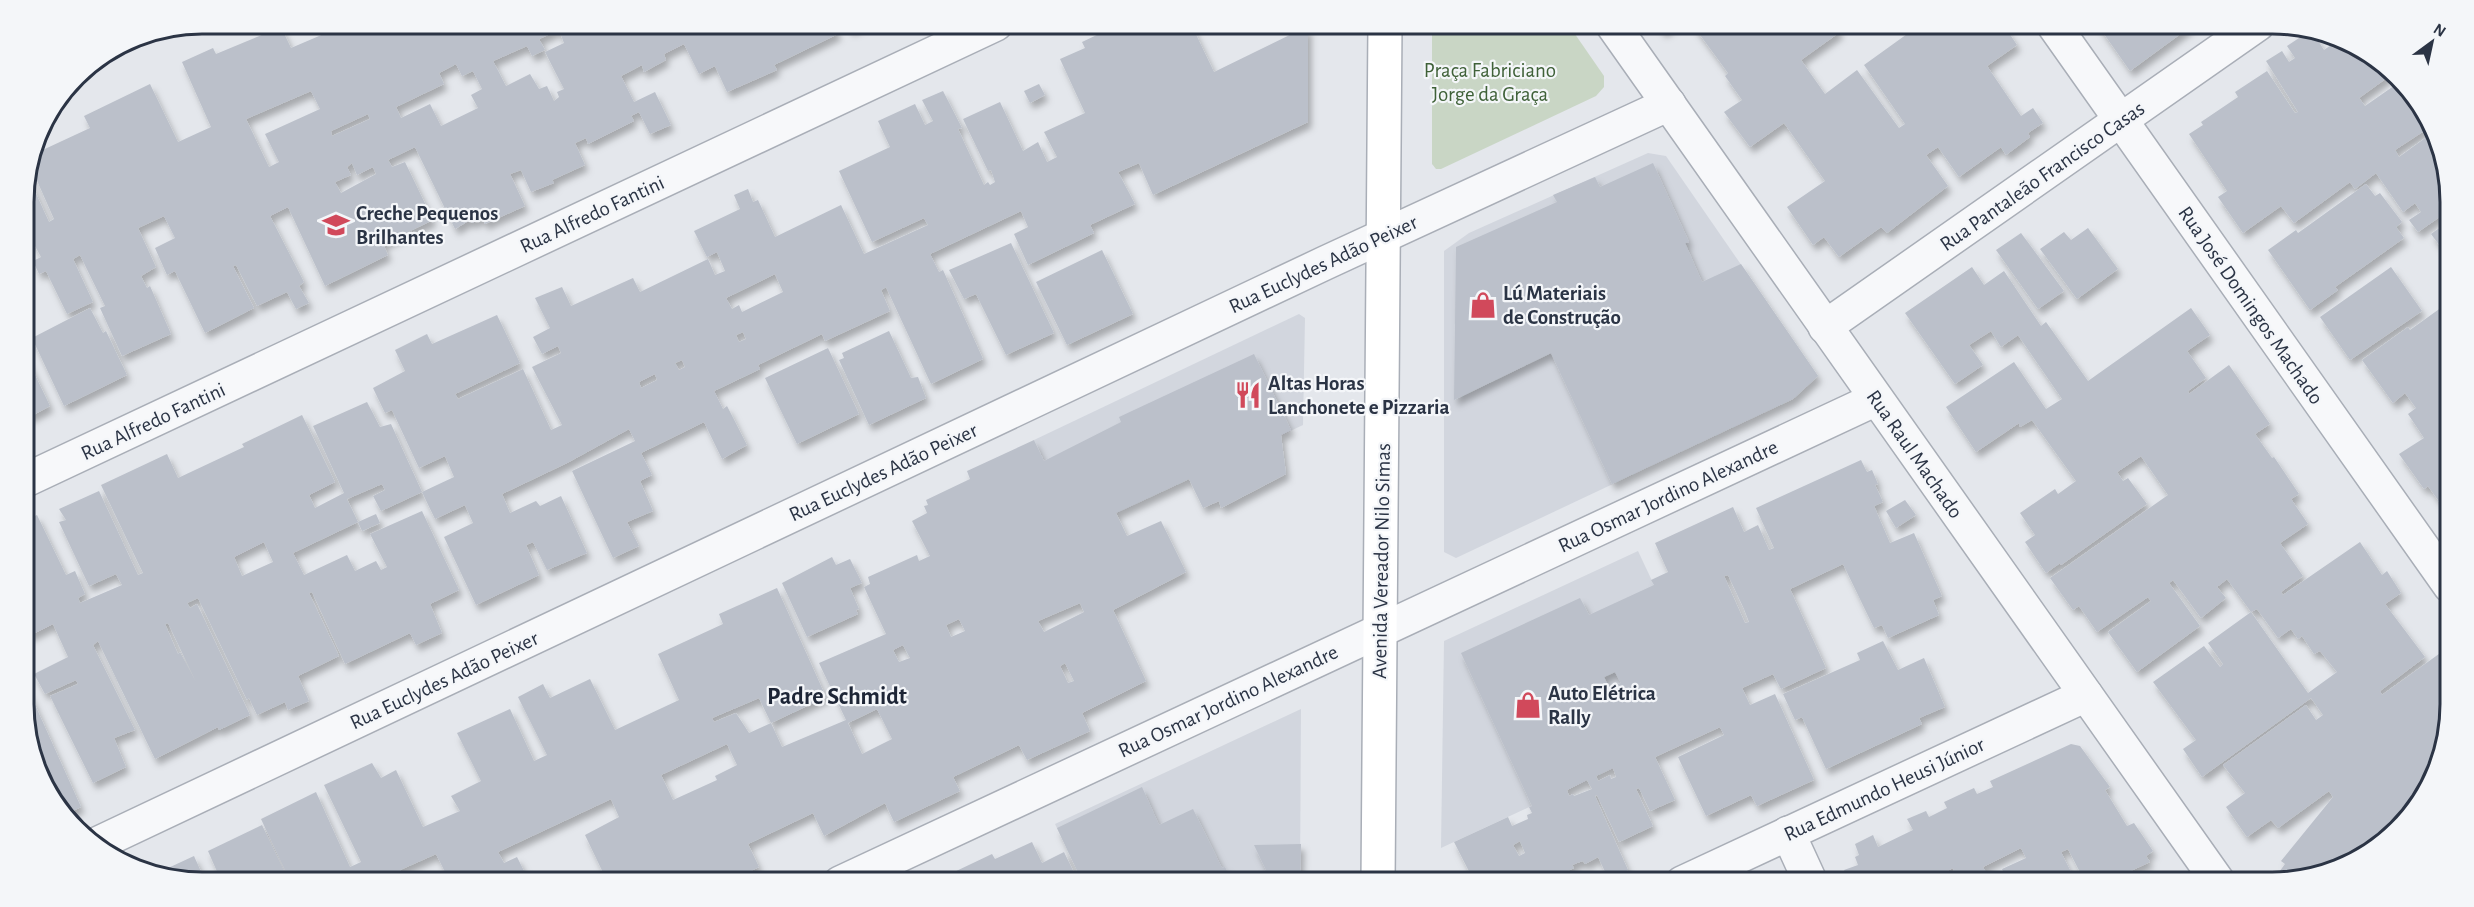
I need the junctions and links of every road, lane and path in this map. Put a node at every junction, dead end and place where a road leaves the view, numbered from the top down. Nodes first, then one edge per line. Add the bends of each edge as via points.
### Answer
1 (1385, 34) edge
2 (1619, 34) edge
3 (2060, 34) edge
4 (2244, 34) edge
5 (973, 35) edge
6 (1669, 104) junction
7 (2121, 120) junction
8 (1383, 236) junction
9 (1826, 327) junction
10 (1876, 399) junction
11 (34, 476) edge
12 (2440, 572) edge
13 (1380, 630) junction
14 (2086, 695) junction
15 (1788, 833) junction
16 (104, 840) edge
17 (863, 872) edge
18 (1378, 872) edge
19 (1705, 872) edge
20 (1806, 872) edge
21 (2211, 872) edge

1 - 8 main road, Avenida Vereador Nilo Simas
2 - 6 street, Rua Raul Machado
3 - 7 street, Rua José Domingos Machado
4 - 7 street, Rua Pantaleão Francisco Casas
5 - 11 street, Rua Alfredo Fantini
6 - 8 street, Rua Euclydes Adão Peixer
6 - 9 street, Rua Raul Machado
7 - 9 street, Rua Pantaleão Francisco Casas
7 - 12 street, Rua José Domingos Machado
8 - 13 main road, Avenida Vereador Nilo Simas
8 - 16 street, Rua Euclydes Adão Peixer
9 - 10 street, Rua Raul Machado
10 - 13 street, Rua Osmar Jordino Alexandre
10 - 14 street, Rua Raul Machado
13 - 17 street, Rua Osmar Jordino Alexandre
13 - 18 main road, Avenida Vereador Nilo Simas
14 - 15 street, Rua Edmundo Heusi Júnior
14 - 21 street, Rua Raul Machado
15 - 19 street, Rua Edmundo Heusi Júnior
15 - 20 street

